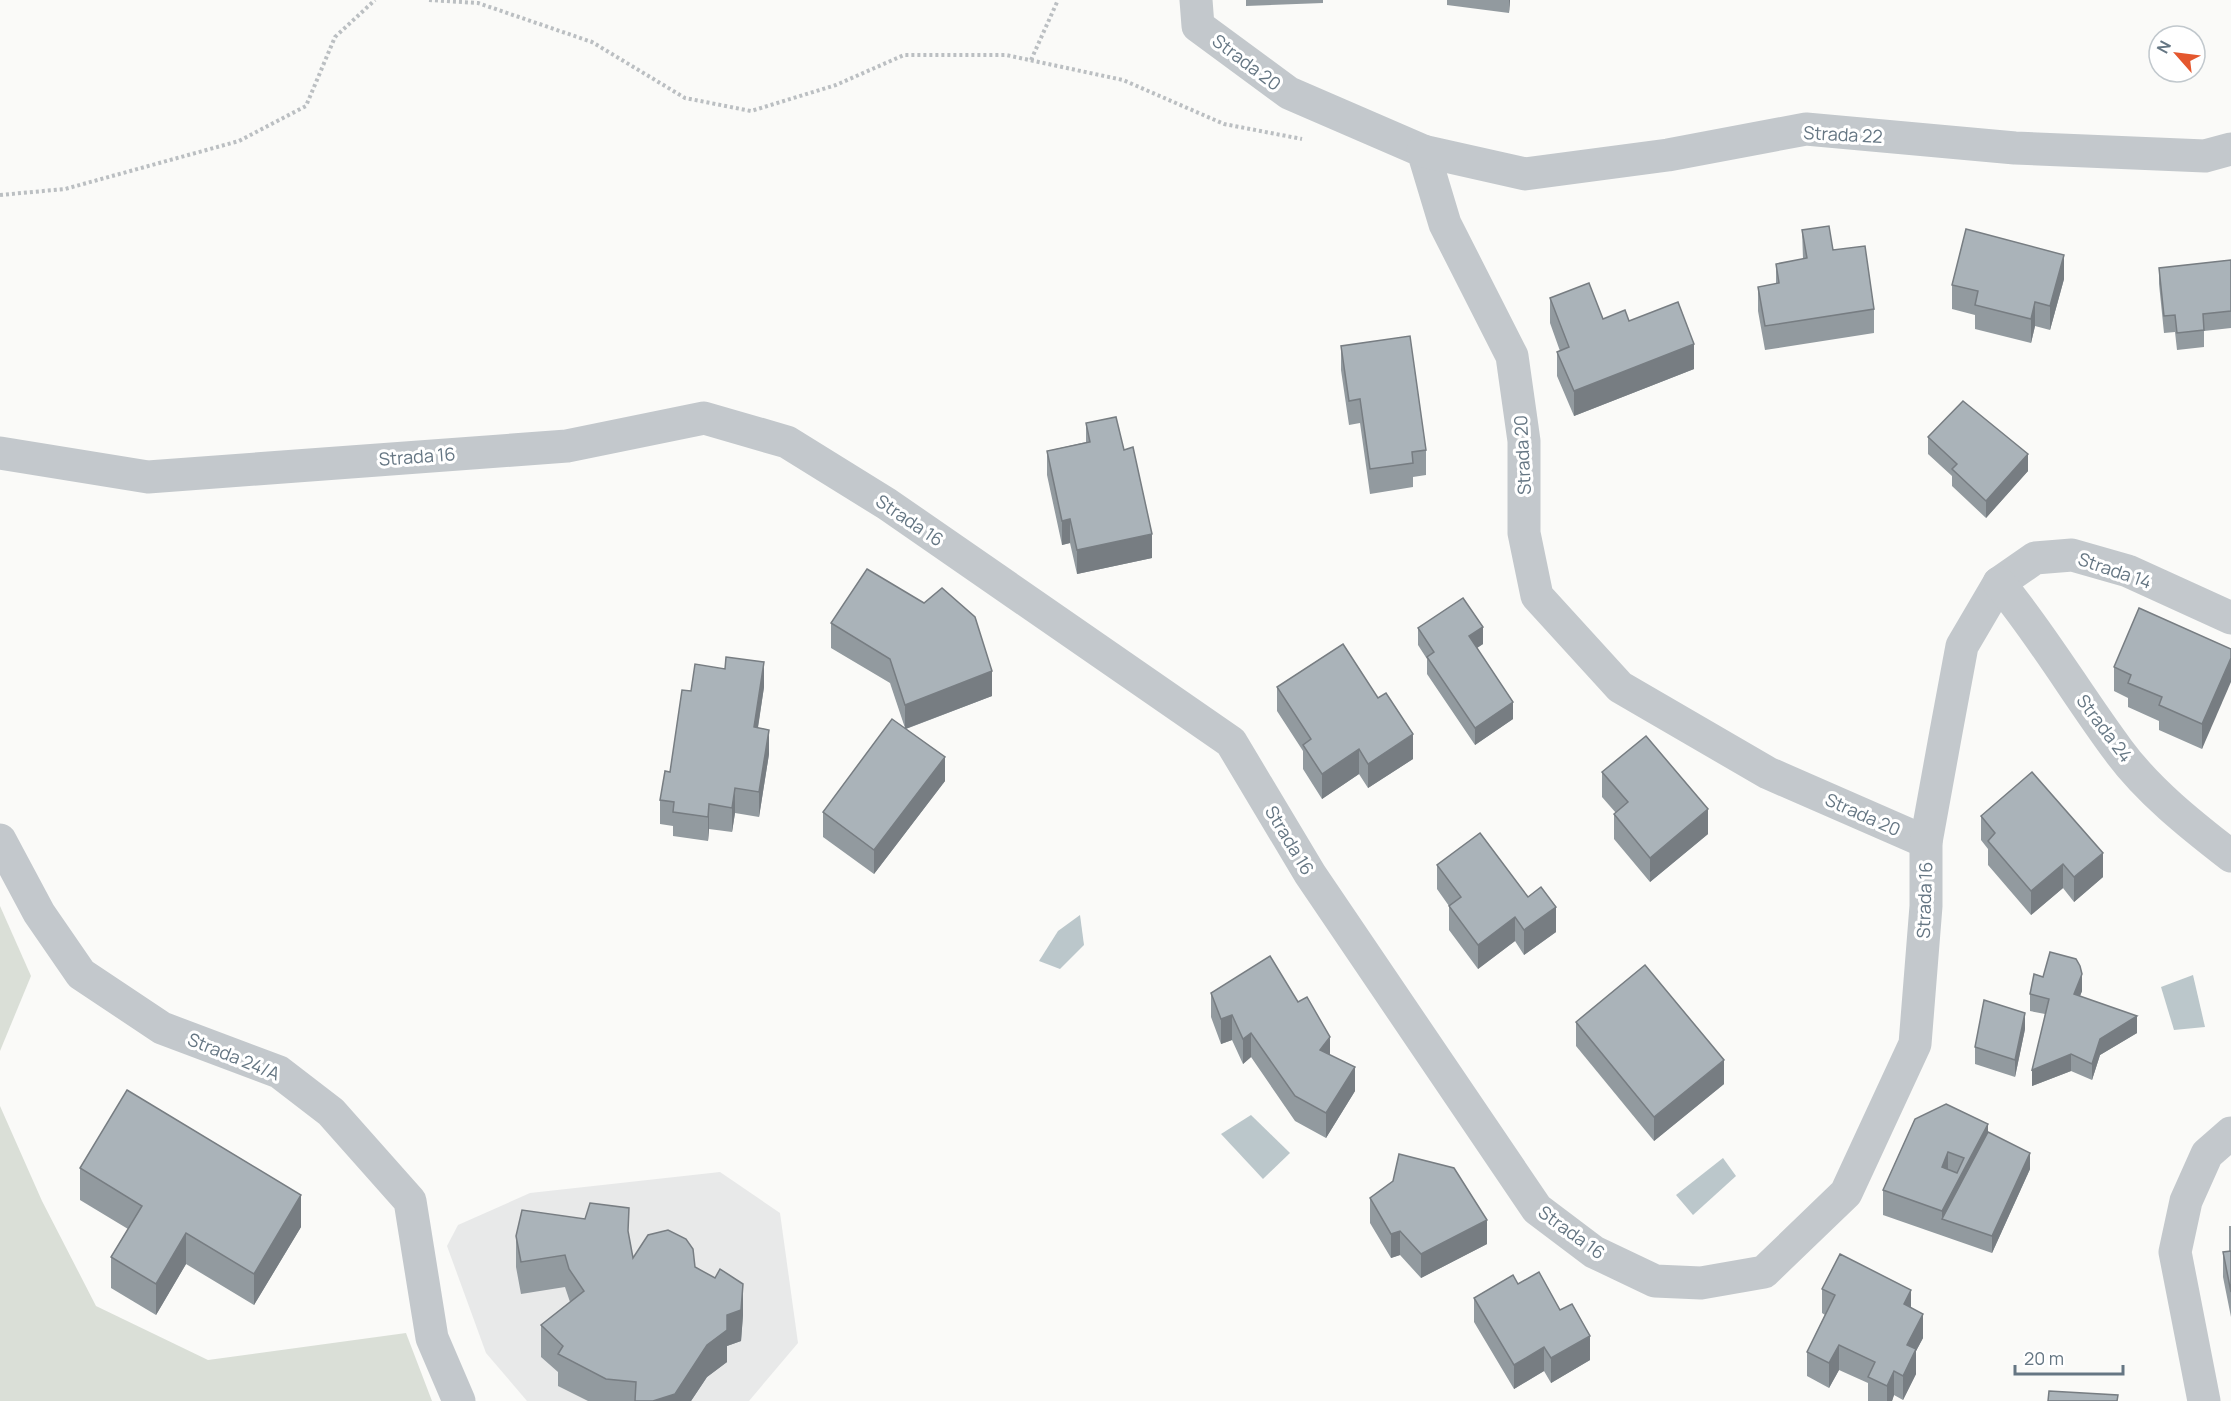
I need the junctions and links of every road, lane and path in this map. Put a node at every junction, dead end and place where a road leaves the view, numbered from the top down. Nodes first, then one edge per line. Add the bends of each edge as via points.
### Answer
1 (375, 0) edge
2 (429, 0) edge
3 (1058, 0) edge
4 (1196, 0) edge
5 (1030, 60) junction
6 (1313, 140) dead end
7 (2231, 149) edge
8 (1423, 152) junction
9 (0, 195) edge
10 (0, 453) edge
11 (1999, 583) junction
12 (2231, 618) edge
13 (0, 840) edge
14 (1926, 842) junction
15 (2231, 856) edge
16 (2231, 1133) edge
17 (459, 1401) edge
18 (2204, 1401) edge

1 - 9 path via 335,37 306,106 248,136 65,189
2 - 5 path via 478,3 592,42 685,98 751,111 836,85 904,55 1006,55
3 - 5 path
4 - 8 street, Strada 20 via 1198,26 1289,93
5 - 6 path via 1123,80 1224,124
7 - 8 street, Strada 22 via 2205,156 2015,148 1806,129 1668,155 1525,174
8 - 14 street, Strada 20 via 1445,224 1512,356 1524,441 1524,533 1537,597 1620,687 1768,773
10 - 14 street, Strada 16 via 148,477 567,446 704,418 787,442 887,504 1231,742 1310,874 1537,1209 1594,1252 1655,1281 1701,1283 1764,1272 1846,1193 1915,1044 1926,906
11 - 12 street, Strada 14 via 2035,558 2072,555 2128,571
11 - 14 street, Strada 16 via 1962,646
11 - 15 street, Strada 24 via 2119,752 2174,809
13 - 17 street, Strada 24/A via 39,914 81,974 162,1028 279,1072 332,1112 410,1201 432,1338
16 - 18 street via 2207,1154 2186,1201 2175,1251

